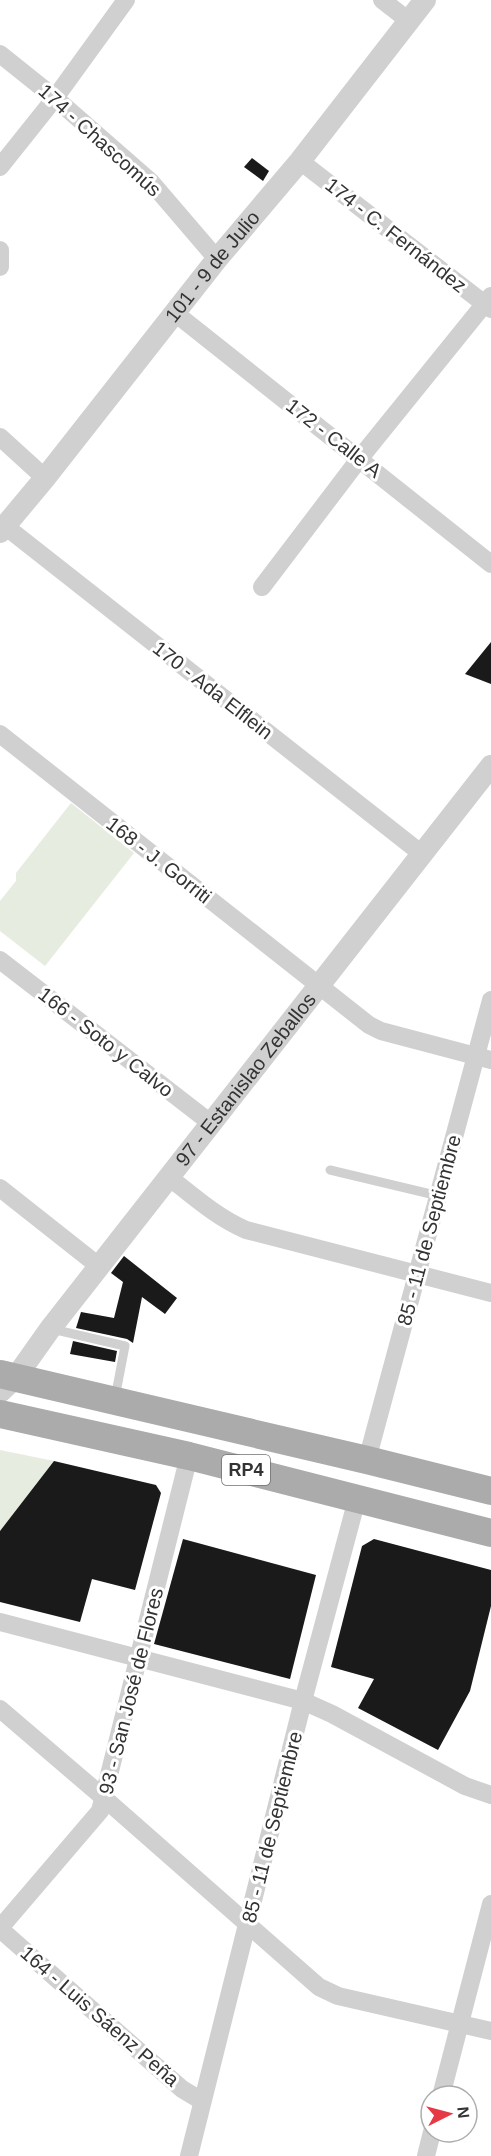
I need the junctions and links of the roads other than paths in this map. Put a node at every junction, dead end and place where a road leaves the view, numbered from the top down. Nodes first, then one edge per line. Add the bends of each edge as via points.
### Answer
1 (126, 0) edge
2 (382, 0) edge
3 (425, 0) edge
4 (408, 21) junction
5 (0, 54) edge
6 (55, 98) junction
7 (300, 161) junction
8 (0, 167) edge
9 (0, 250) edge
10 (217, 259) junction
11 (0, 267) edge
12 (489, 303) edge
13 (175, 313) junction
14 (0, 437) edge
15 (360, 458) junction
16 (45, 478) junction
17 (2, 529) edge
18 (491, 564) edge
19 (262, 587) dead end
20 (0, 734) edge
21 (487, 778) edge
22 (422, 854) junction
23 (0, 960) edge
24 (319, 986) junction
25 (491, 1000) edge
26 (483, 1058) edge
27 (212, 1124) junction
28 (330, 1170) dead end
29 (170, 1178) junction
30 (0, 1188) edge
31 (439, 1196) junction
32 (100, 1267) junction
33 (418, 1274) junction
34 (491, 1293) edge
35 (50, 1329) junction
36 (5, 1381) edge
37 (115, 1401) junction
38 (0, 1414) edge
39 (189, 1456) junction
40 (367, 1460) junction
41 (491, 1491) edge
42 (357, 1499) junction
43 (491, 1533) edge
44 (0, 1622) edge
45 (139, 1658) junction
46 (303, 1701) junction
47 (0, 1710) edge
48 (491, 1795) edge
49 (104, 1798) junction
50 (491, 1904) edge
51 (248, 1925) junction
52 (0, 1928) edge
53 (460, 2023) junction
54 (491, 2031) edge
55 (444, 2084) edge
56 (202, 2101) junction
57 (189, 2156) edge

1 - 6 street
2 - 4 street
3 - 4 street, 101 - 9 de Julio
4 - 7 street, 101 - 9 de Julio
5 - 6 street, 174 - Chascomús
6 - 8 street
6 - 10 street, 174 - Chascomús via 151,182
7 - 10 street, 101 - 9 de Julio
7 - 12 street, 174 - C. Fernández
9 - 11 street
10 - 13 street, 101 - 9 de Julio
12 - 15 street
13 - 15 street, 172 - Calle A
13 - 16 street, 101 - 9 de Julio
14 - 16 street
15 - 18 street, 172 - Calle A
15 - 19 street
16 - 17 street, 101 - 9 de Julio
17 - 22 street, 170 - Ada Elflein
20 - 24 street, 168 - J. Gorriti
21 - 22 street, 97 - Estanislao Zeballos
22 - 24 street, 97 - Estanislao Zeballos
23 - 27 street, 166 - Soto y Calvo
24 - 26 street, 168 - J. Gorriti via 381,1031
24 - 27 street, 97 - Estanislao Zeballos
25 - 26 street, 85 - 11 de Septiembre
26 - 31 street, 85 - 11 de Septiembre
27 - 29 street, 97 - Estanislao Zeballos
28 - 31 lane
29 - 32 street, 97 - Estanislao Zeballos
29 - 33 street via 216,1214 246,1230
30 - 32 street
31 - 33 street, 85 - 11 de Septiembre
32 - 35 street, 97 - Estanislao Zeballos
33 - 34 street
33 - 40 street, 85 - 11 de Septiembre
35 - 36 street, 97 - Estanislao Zeballos
35 - 37 lane via 125,1346
36 - 37 main road, RP4
37 - 40 main road, RP4
38 - 39 main road, RP4
39 - 42 main road, RP4
39 - 45 street, 93 - San José de Flores
40 - 41 main road, RP4
42 - 43 main road, RP4
42 - 46 street, 85 - 11 de Septiembre
44 - 45 street
45 - 46 street
45 - 49 street, 93 - San José de Flores
46 - 48 street via 465,1786
46 - 51 street, 85 - 11 de Septiembre
47 - 49 street
49 - 51 street
49 - 52 street, 93 - San José de Flores via 100,1811
50 - 53 street
51 - 53 street via 327,1992
51 - 56 street, 85 - 11 de Septiembre
52 - 56 street, 164 - Luis Sáenz Peña via 182,2089
53 - 54 street
53 - 55 street
56 - 57 street, 85 - 11 de Septiembre

